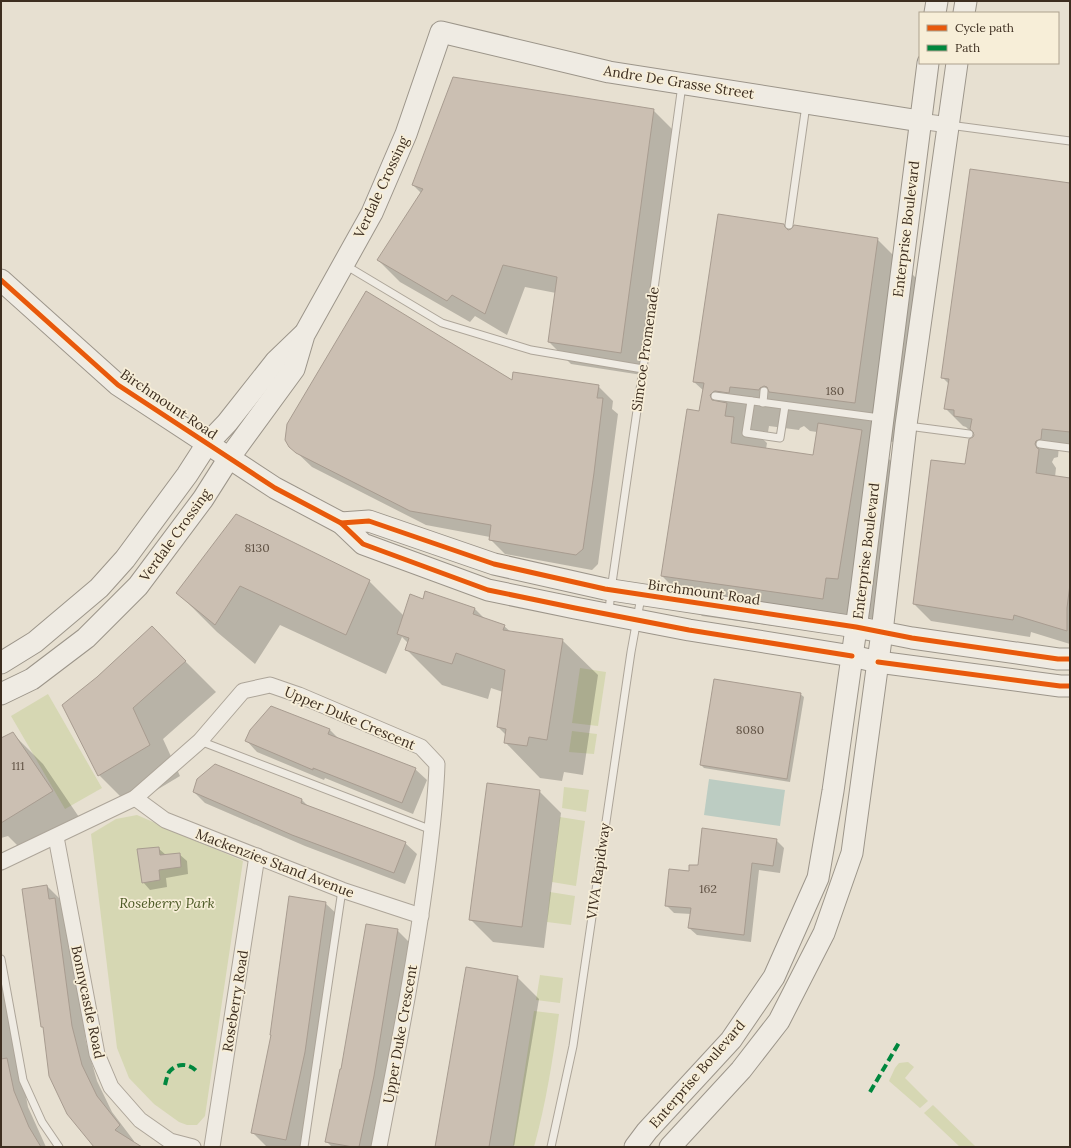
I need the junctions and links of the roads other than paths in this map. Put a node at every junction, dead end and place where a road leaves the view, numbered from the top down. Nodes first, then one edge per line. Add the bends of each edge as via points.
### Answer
1 (937, 1) edge
2 (966, 1) edge
3 (935, 12) edge
4 (964, 12) edge
5 (441, 32) joint
6 (928, 64) edge
7 (957, 64) edge
8 (682, 83) junction
9 (806, 103) junction
10 (920, 121) junction
11 (948, 125) junction
12 (1070, 141) edge
13 (789, 224) dead end
14 (343, 264) junction
15 (1, 280) edge
16 (304, 335) junction
17 (643, 369) junction
18 (764, 391) dead end
19 (715, 396) dead end
20 (751, 401) junction
21 (763, 403) junction
22 (785, 406) junction
23 (883, 419) junction
24 (906, 425) junction
25 (970, 434) dead end
26 (207, 444) junction
27 (1040, 444) dead end
28 (1070, 448) edge
29 (229, 458) junction
30 (341, 523) junction
31 (611, 590) junction
32 (641, 595) junction
33 (609, 615) junction
34 (637, 620) junction
35 (856, 628) junction
36 (882, 632) junction
37 (852, 656) junction
38 (1070, 659) edge
39 (878, 662) junction
40 (1, 663) edge
41 (1070, 686) edge
42 (1, 694) edge
43 (200, 741) junction
44 (136, 798) junction
45 (432, 830) junction
46 (56, 837) junction
47 (257, 856) junction
48 (1, 862) edge
49 (342, 890) junction
50 (421, 916) junction
51 (1, 959) edge
52 (59, 1147) edge
53 (193, 1147) edge
54 (212, 1147) edge
55 (304, 1147) edge
56 (379, 1147) edge
57 (551, 1147) edge
58 (635, 1147) edge
59 (670, 1147) edge

1 - 3 main road
2 - 4 main road
5 - 8 main road, Andre De Grasse Street via 609,72
5 - 14 main road, Verdale Crossing via 406,134 372,213
6 - 10 main road, Enterprise Boulevard
7 - 11 main road, Enterprise Boulevard
8 - 9 main road, Andre De Grasse Street
8 - 17 lane, Simcoe Promenade
9 - 10 main road, Andre De Grasse Street
9 - 13 lane
10 - 11 street
10 - 23 main road, Enterprise Boulevard
11 - 12 lane
11 - 24 main road, Enterprise Boulevard
14 - 16 main road, Verdale Crossing
14 - 17 lane via 442,323 531,350
15 - 26 main road, Birchmount Road via 118,385
16 - 26 main road, Verdale Crossing via 276,361
16 - 29 main road, Verdale Crossing via 294,369
17 - 31 lane, Simcoe Promenade
18 - 21 lane
19 - 20 lane
20 - 21 lane
20 - 22 lane via 746,433 780,438
21 - 22 lane
22 - 23 lane
23 - 35 main road, Enterprise Boulevard
24 - 25 lane
24 - 36 main road, Enterprise Boulevard
26 - 29 main road, Birchmount Road
26 - 40 main road, Verdale Crossing via 125,559 99,588 35,642
27 - 28 lane
29 - 30 main road, Birchmount Road via 275,488
29 - 42 main road, Verdale Crossing via 203,499 138,586 86,638 32,679
30 - 31 main road, Birchmount Road via 369,520 494,564
30 - 33 main road, Birchmount Road via 363,544 488,590
31 - 32 main road, Birchmount Road
31 - 33 lane, Simcoe Promenade
32 - 34 lane, VIVA Rapidway
32 - 35 main road, Birchmount Road
33 - 34 main road, Birchmount Road
34 - 37 main road, Birchmount Road
34 - 57 lane, VIVA Rapidway via 573,1046
35 - 36 main road, Birchmount Road
35 - 37 main road, Enterprise Boulevard
36 - 38 main road, Birchmount Road
36 - 39 main road, Enterprise Boulevard
37 - 39 main road, Birchmount Road
37 - 58 main road, Enterprise Boulevard via 834,791 818,878 796,929 774,977 731,1040
39 - 41 main road, Birchmount Road
39 - 59 main road, Enterprise Boulevard via 852,853 824,933 779,1021 741,1070
43 - 44 street, Upper Duke Crescent
43 - 45 lane
43 - 45 street, Upper Duke Crescent via 243,691 270,685 299,695 420,747 437,764
44 - 46 street, Upper Duke Crescent
44 - 47 street, Mackenzies Stand Avenue via 165,820
45 - 50 street, Upper Duke Crescent
46 - 48 street, Upper Duke Crescent
46 - 53 street, Bonnycastle Road via 96,1054 111,1088 140,1120 170,1141
47 - 49 street, Mackenzies Stand Avenue
47 - 54 street, Roseberry Road
49 - 50 street, Mackenzies Stand Avenue
49 - 55 lane
50 - 56 street, Upper Duke Crescent
51 - 52 lane via 23,1080 42,1122

